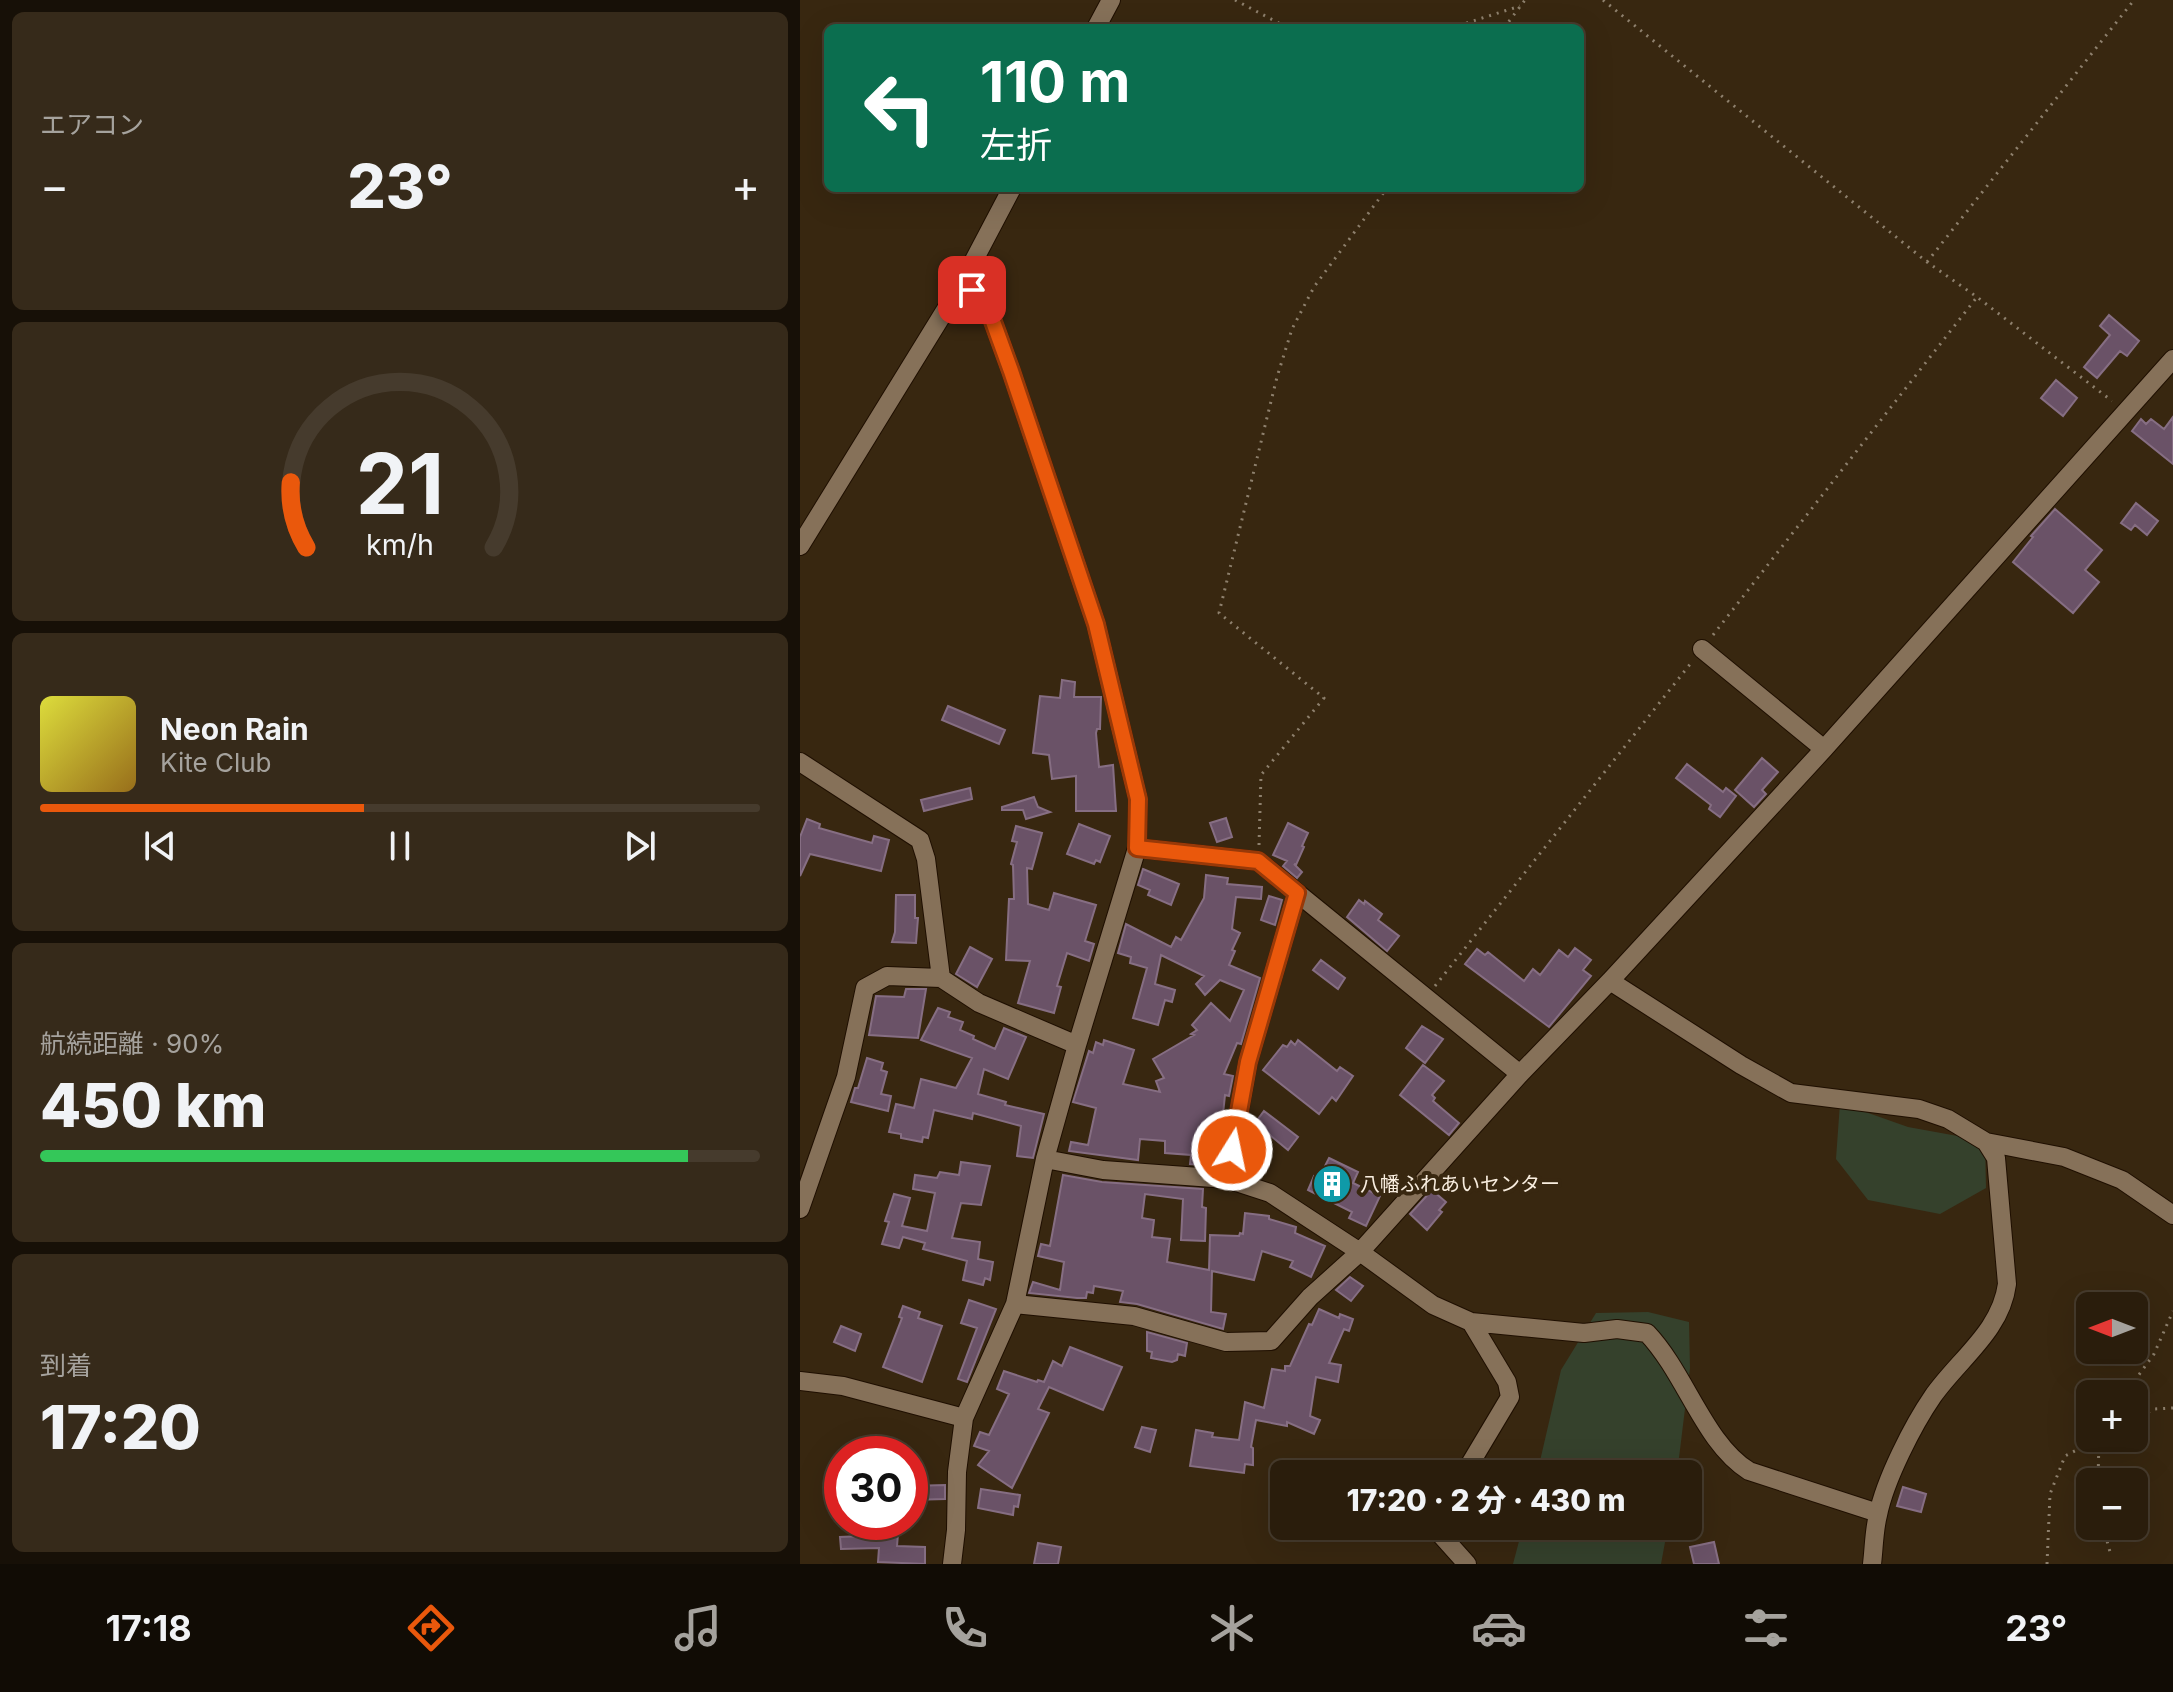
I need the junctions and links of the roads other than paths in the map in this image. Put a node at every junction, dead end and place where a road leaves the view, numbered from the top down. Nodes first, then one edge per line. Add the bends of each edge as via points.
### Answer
1 (1111, 0) edge
2 (1098, 24) edge
3 (1010, 192) edge
4 (962, 283) junction
5 (2173, 359) edge
6 (800, 546) edge
7 (1702, 649) road end
8 (1824, 749) junction
9 (800, 762) edge
10 (1137, 848) junction
11 (1297, 893) junction
12 (941, 978) junction
13 (1610, 981) junction
14 (1077, 1045) junction
15 (1520, 1074) junction
16 (1986, 1142) junction
17 (1045, 1159) junction
18 (1227, 1179) junction
19 (800, 1209) edge
20 (2173, 1215) edge
21 (1360, 1252) junction
22 (1015, 1304) junction
23 (1471, 1322) junction
24 (800, 1381) edge
25 (964, 1418) junction
26 (1472, 1460) edge
27 (1878, 1513) junction
28 (1446, 1540) edge
29 (952, 1564) edge
30 (1467, 1564) edge
31 (1872, 1564) edge

1 - 2 street
3 - 4 street
4 - 6 street
4 - 10 street via 987,305 1096,624 1138,799
5 - 8 street
7 - 8 street
8 - 13 street
9 - 12 street via 920,840
10 - 11 street via 1258,861
10 - 14 street
11 - 15 street
11 - 18 street via 1248,1062
12 - 14 street via 979,1003
12 - 19 street via 887,976 865,988 846,1077
13 - 15 street
13 - 16 street via 1791,1093 1919,1109
14 - 17 street
15 - 21 street
16 - 20 street via 2064,1157 2122,1180
16 - 27 street via 1996,1158 2005,1301 1991,1327 1932,1398 1903,1450
17 - 18 street via 1103,1170
17 - 22 street
18 - 21 street via 1270,1193
21 - 22 street via 1271,1341 1226,1342 1134,1316
21 - 23 street via 1433,1305
22 - 25 street
23 - 26 street via 1507,1382 1510,1397
23 - 27 street via 1647,1333 1733,1461 1749,1471
24 - 25 street via 843,1386
25 - 29 street
27 - 31 street
28 - 30 street

